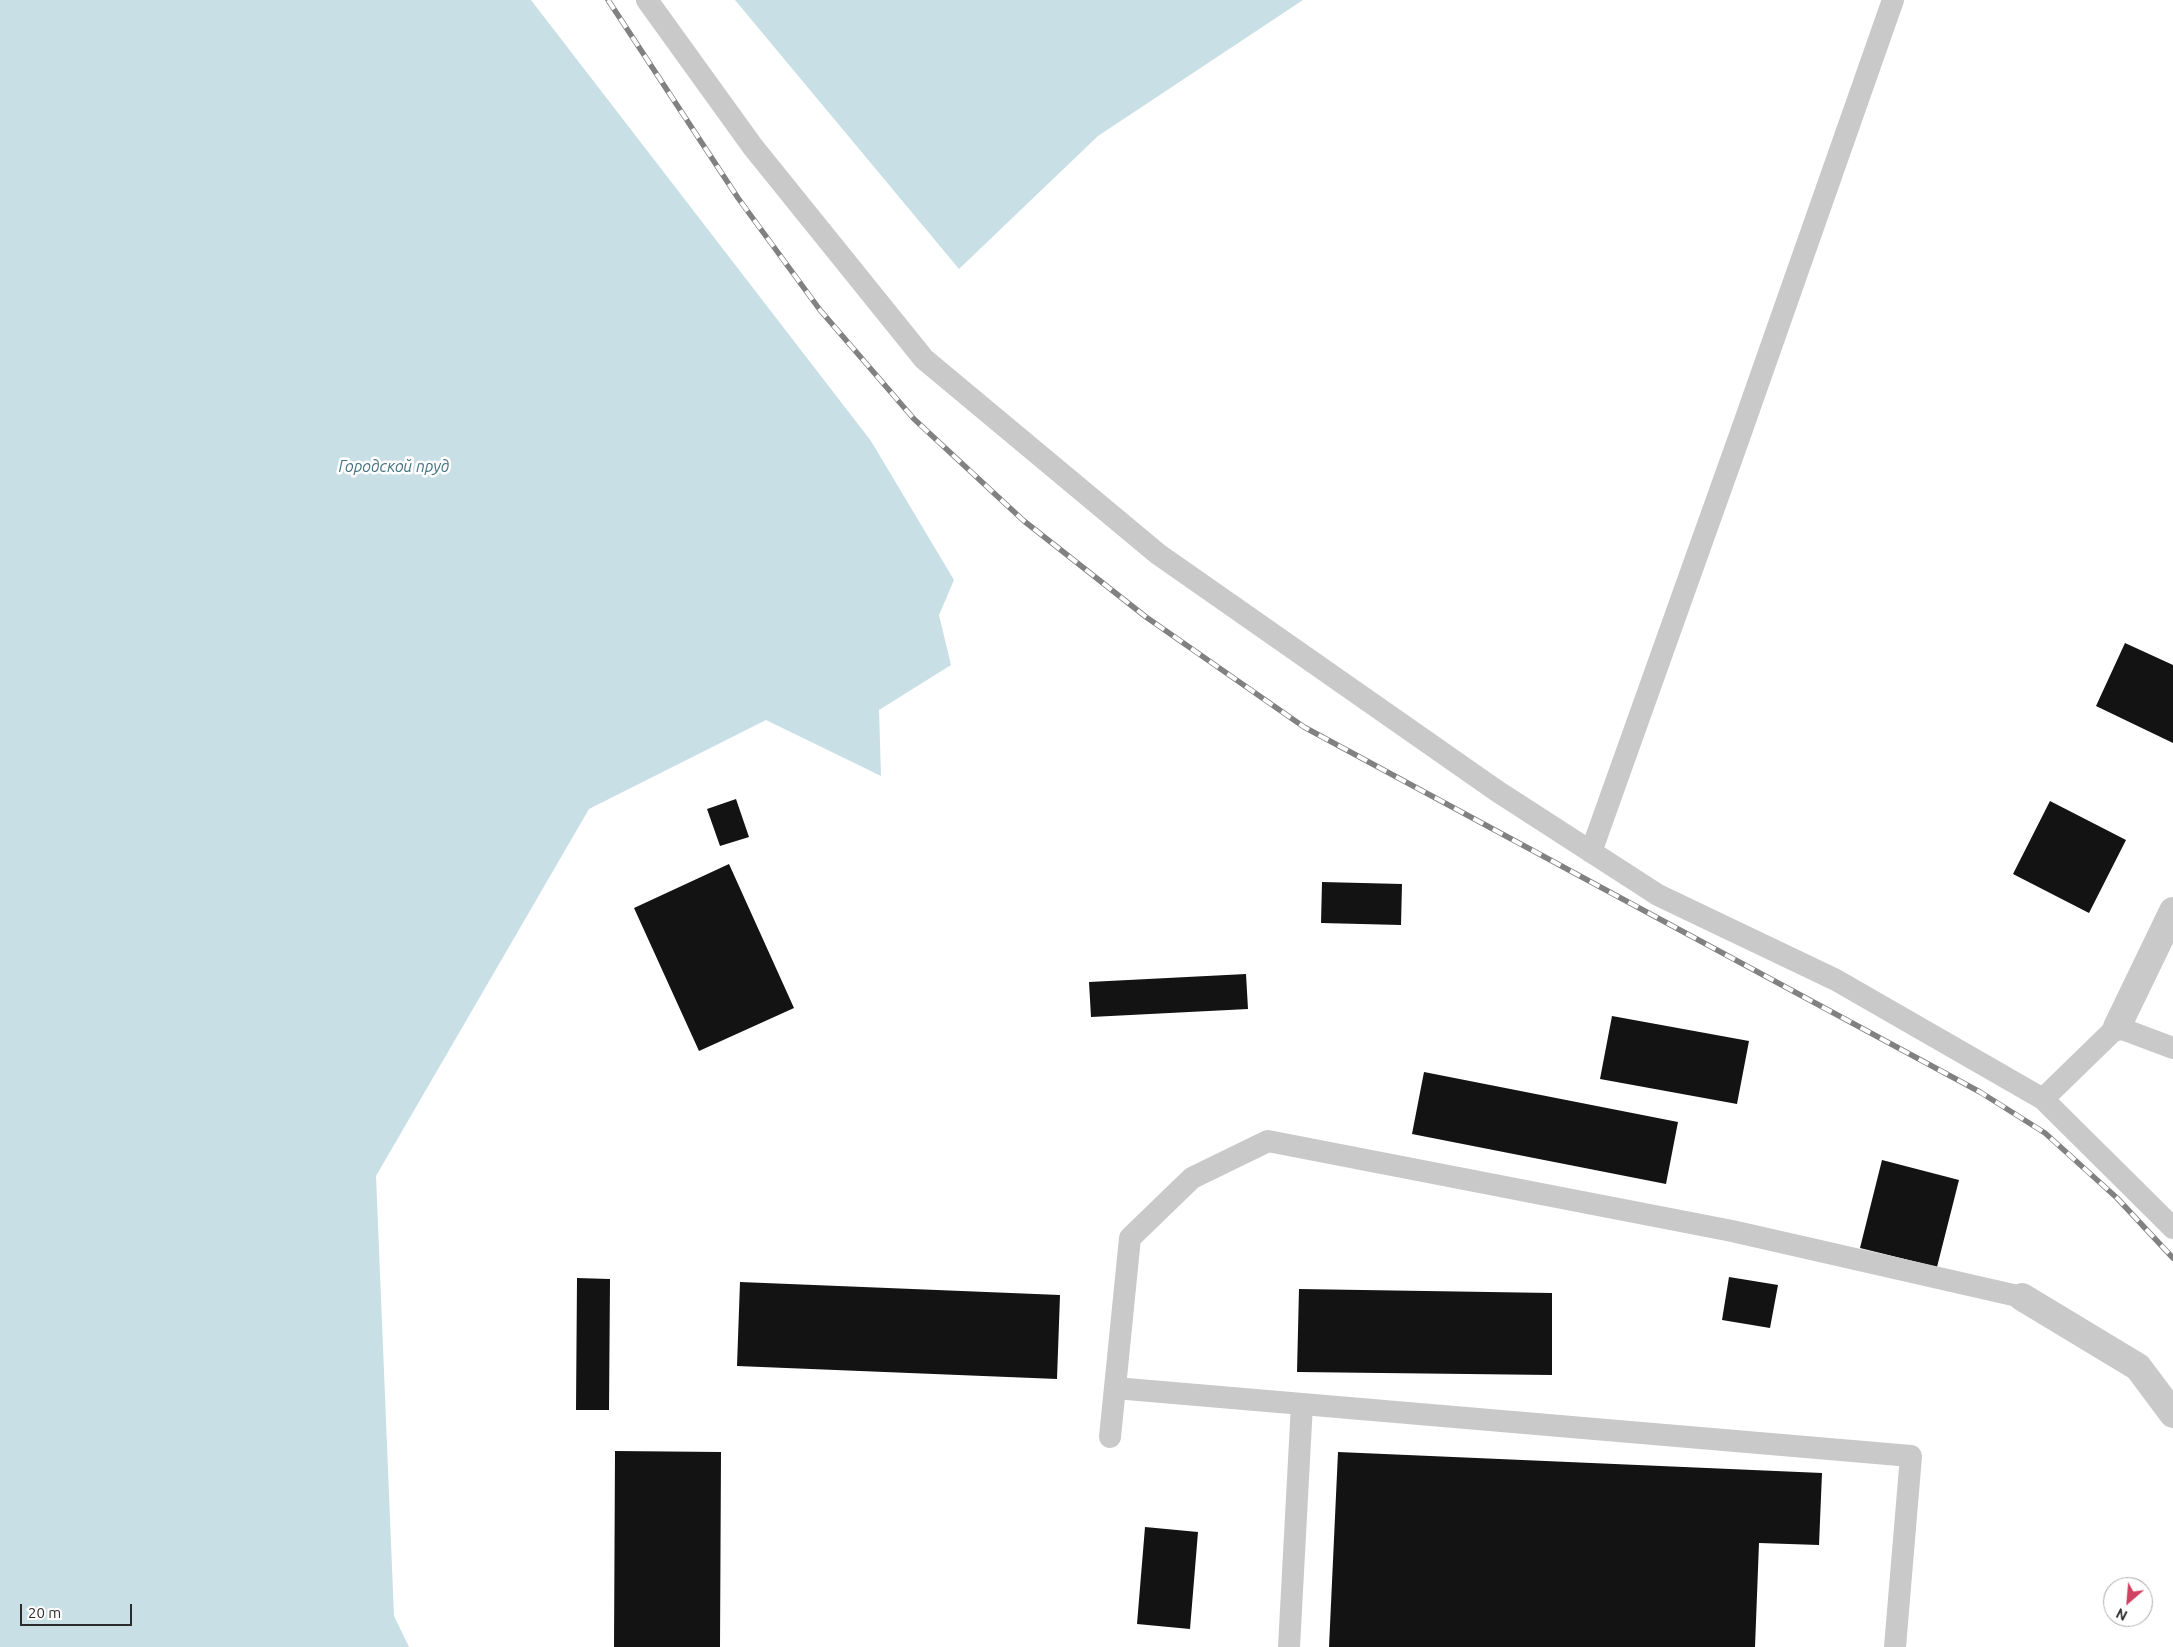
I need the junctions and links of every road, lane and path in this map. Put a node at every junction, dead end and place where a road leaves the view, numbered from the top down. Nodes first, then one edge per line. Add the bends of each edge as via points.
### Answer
1 (648, 0) edge
2 (1893, 0) edge
3 (1591, 852) junction
4 (2173, 912) edge
5 (2118, 1027) junction
6 (2173, 1048) edge
7 (2043, 1099) junction
8 (2173, 1228) edge
9 (2022, 1297) joint
10 (1115, 1388) junction
11 (1302, 1404) junction
12 (2173, 1414) edge
13 (1110, 1437) dead end
14 (1289, 1647) edge
15 (1895, 1647) edge

1 - 3 lane via 753,147 924,359 1158,554 1497,791
2 - 3 lane
3 - 7 lane via 1658,895 1836,980
4 - 5 street
5 - 6 lane
5 - 7 lane
7 - 8 lane
9 - 10 lane via 1732,1231 1268,1141 1192,1178 1130,1238
9 - 12 street via 2138,1366
10 - 11 lane
10 - 13 lane
11 - 14 lane
11 - 15 lane via 1910,1456

